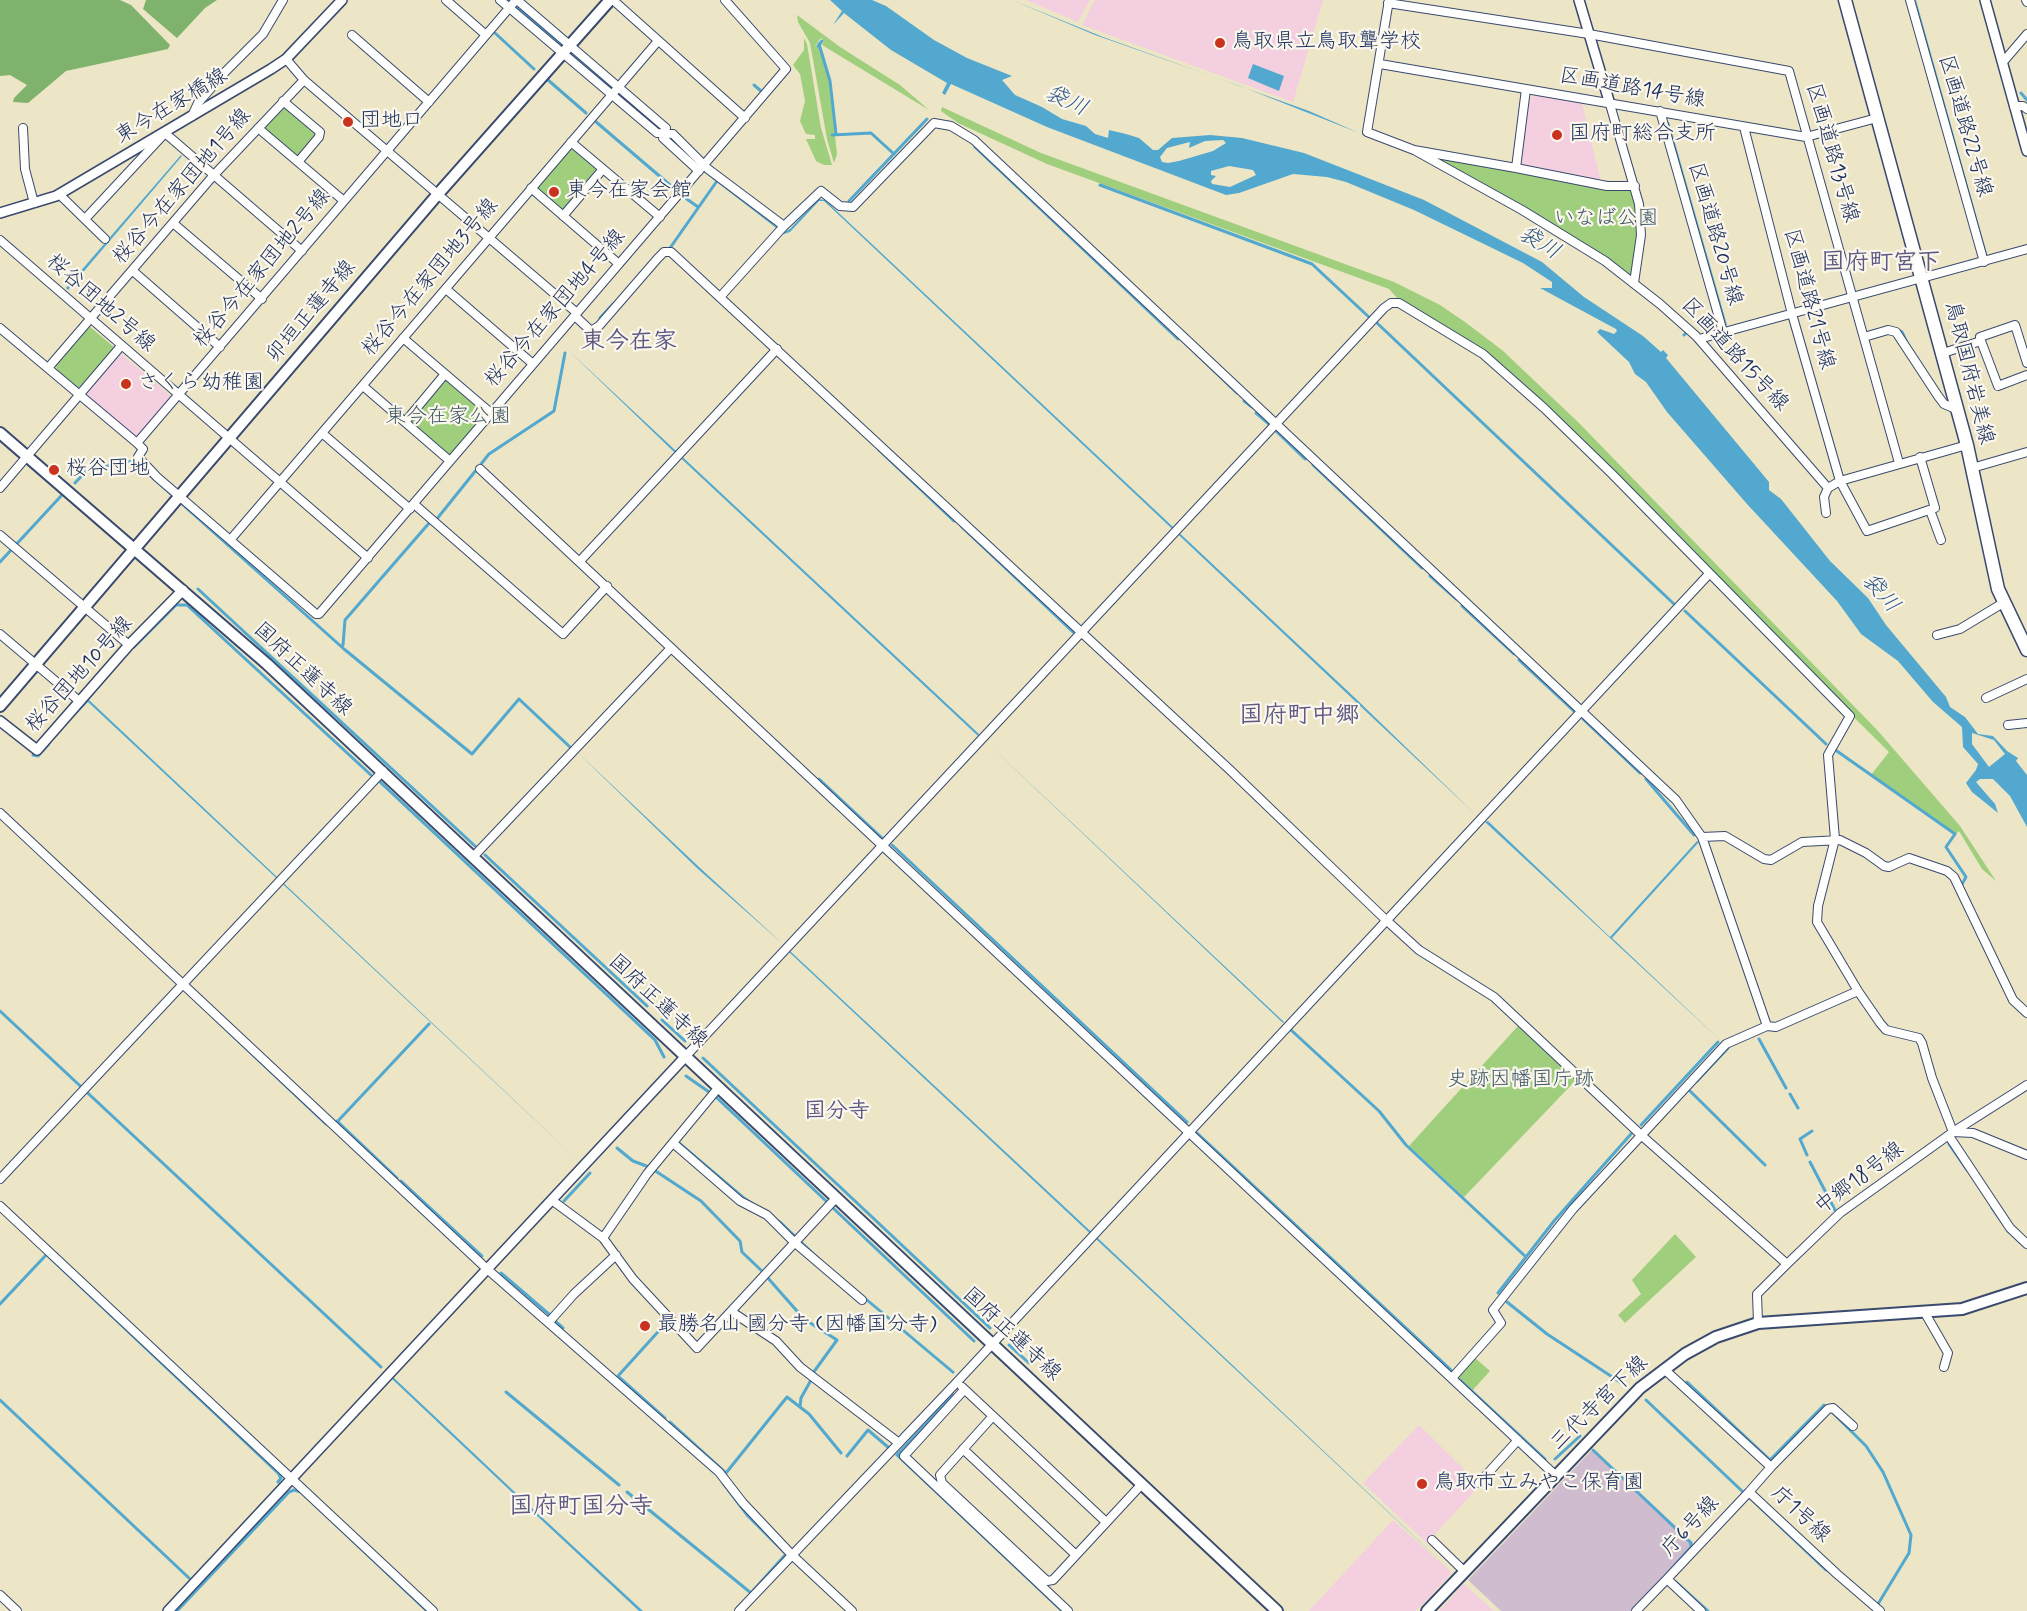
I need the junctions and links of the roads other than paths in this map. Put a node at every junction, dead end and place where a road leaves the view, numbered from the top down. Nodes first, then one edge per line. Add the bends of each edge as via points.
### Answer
1 (283, 0) edge
2 (342, 0) edge
3 (446, 0) edge
4 (500, 0) edge
5 (516, 0) edge
6 (627, 0) edge
7 (725, 0) edge
8 (1579, 0) edge
9 (1845, 0) edge
10 (1910, 0) edge
11 (1985, 0) edge
12 (1388, 1) edge
13 (614, 2) edge
14 (509, 8) junction
15 (486, 34) junction
16 (1589, 34) junction
17 (2027, 34) edge
18 (352, 35) dead end
19 (658, 41) junction
20 (565, 48) junction
21 (286, 59) junction
22 (2003, 62) junction
23 (1380, 63) junction
24 (304, 80) junction
25 (618, 86) junction
26 (1526, 89) junction
27 (611, 94) junction
28 (284, 101) junction
29 (1609, 101) junction
30 (429, 102) junction
31 (2014, 106) junction
32 (2027, 109) edge
33 (1660, 111) junction
34 (192, 116) junction
35 (745, 118) junction
36 (1877, 118) junction
37 (1744, 127) junction
38 (23, 128) dead end
39 (258, 128) junction
40 (664, 132) junction
41 (165, 133) junction
42 (1806, 137) junction
43 (571, 142) junction
44 (388, 150) junction
45 (1414, 150) junction
46 (2027, 151) edge
47 (298, 162) junction
48 (702, 167) junction
49 (1516, 168) junction
50 (603, 169) junction
51 (213, 176) junction
52 (1635, 186) junction
53 (531, 188) junction
54 (59, 194) junction
55 (438, 194) junction
56 (344, 201) junction
57 (34, 203) junction
58 (2, 210) edge
59 (563, 216) junction
60 (660, 217) junction
61 (85, 219) junction
62 (173, 223) junction
63 (784, 226) junction
64 (489, 237) junction
65 (105, 239) dead end
66 (0, 240) edge
67 (2027, 249) edge
68 (302, 251) junction
69 (1984, 262) junction
70 (619, 264) junction
71 (133, 271) junction
72 (1923, 278) junction
73 (1634, 283) junction
74 (446, 289) junction
75 (721, 296) junction
76 (1853, 297) junction
77 (262, 299) junction
78 (1792, 314) junction
79 (576, 315) junction
80 (91, 320) junction
81 (0, 328) edge
82 (1723, 332) junction
83 (1864, 337) junction
84 (403, 338) junction
85 (1699, 339) junction
86 (1981, 341) junction
87 (121, 346) junction
88 (220, 347) junction
89 (777, 349) junction
90 (1943, 353) junction
91 (2027, 363) edge
92 (533, 364) junction
93 (48, 368) junction
94 (445, 374) junction
95 (2027, 375) edge
96 (363, 386) junction
97 (80, 395) junction
98 (179, 396) junction
99 (1958, 410) junction
100 (491, 413) junction
101 (405, 422) junction
102 (1276, 424) junction
103 (0, 433) edge
104 (322, 433) junction
105 (230, 439) junction
106 (137, 443) junction
107 (1967, 445) junction
108 (2027, 452) edge
109 (27, 456) junction
110 (1920, 457) junction
111 (450, 461) junction
112 (1899, 463) junction
113 (1972, 468) junction
114 (480, 469) dead end
115 (1840, 481) junction
116 (280, 482) junction
117 (0, 488) edge
118 (1828, 488) junction
119 (180, 497) junction
120 (412, 507) junction
121 (1930, 510) junction
122 (1826, 513) dead end
123 (0, 535) edge
124 (231, 539) junction
125 (1941, 540) dead end
126 (136, 549) junction
127 (368, 558) junction
128 (580, 561) junction
129 (1709, 574) junction
130 (607, 586) junction
131 (183, 590) junction
132 (2003, 603) junction
133 (85, 607) junction
134 (2023, 632) edge
135 (1080, 633) junction
136 (0, 634) edge
137 (1937, 635) dead end
138 (129, 645) junction
139 (671, 648) junction
140 (2027, 650) edge
141 (36, 664) junction
142 (2027, 679) edge
143 (1986, 698) dead end
144 (78, 700) junction
145 (0, 706) edge
146 (1581, 711) junction
147 (0, 721) edge
148 (2027, 723) edge
149 (2008, 725) dead end
150 (383, 771) junction
151 (0, 813) edge
152 (1702, 837) junction
153 (1835, 839) junction
154 (884, 845) junction
155 (473, 857) junction
156 (1386, 920) junction
157 (183, 984) junction
158 (1858, 992) junction
159 (2027, 1013) edge
160 (1767, 1026) junction
161 (686, 1056) junction
162 (2027, 1085) edge
163 (719, 1087) junction
164 (1190, 1131) junction
165 (1951, 1134) junction
166 (1641, 1135) junction
167 (673, 1143) junction
168 (2027, 1155) edge
169 (0, 1179) edge
170 (836, 1198) junction
171 (554, 1201) junction
172 (0, 1206) edge
173 (603, 1238) junction
174 (794, 1242) junction
175 (2027, 1244) edge
176 (616, 1255) junction
177 (1787, 1264) junction
178 (487, 1269) junction
179 (2027, 1288) edge
180 (862, 1300) dead end
181 (732, 1312) junction
182 (1924, 1313) junction
183 (549, 1322) junction
184 (1758, 1323) junction
185 (992, 1344) junction
186 (1944, 1366) dead end
187 (1664, 1369) junction
188 (1452, 1378) junction
189 (957, 1382) junction
190 (964, 1389) junction
191 (993, 1416) junction
192 (1853, 1426) dead end
193 (1518, 1440) junction
194 (899, 1443) junction
195 (963, 1449) junction
196 (1771, 1467) junction
197 (1555, 1475) junction
198 (291, 1478) junction
199 (1479, 1482) dead end
200 (1141, 1485) junction
201 (1749, 1492) junction
202 (1106, 1522) junction
203 (1432, 1540) dead end
204 (792, 1555) junction
205 (1076, 1555) junction
206 (1464, 1570) junction
207 (1667, 1579) junction
208 (0, 1595) edge
209 (16, 1611) edge
210 (168, 1611) edge
211 (433, 1611) edge
212 (739, 1611) edge
213 (852, 1611) edge
214 (1068, 1611) edge
215 (1277, 1611) edge
216 (1427, 1611) edge
217 (1636, 1611) edge
218 (1701, 1611) edge
219 (1880, 1611) edge

1 - 34 street via 263,34 198,103
2 - 21 street, 東今在家橋線
3 - 15 street
4 - 14 street
5 - 14 street, 桜谷今在家団地2号線
5 - 20 street
6 - 13 street
7 - 35 street, 桜谷今在家団地4号線 via 786,69
8 - 16 street
9 - 36 main road, 鳥取国府岩美線
10 - 69 street, 区画道路22号線
11 - 22 street
12 - 16 street, 区画道路13号線
12 - 23 street
13 - 19 street
13 - 20 main road, 卯垣正蓮寺線
14 - 15 street, 桜谷今在家団地2号線
14 - 20 street
15 - 30 street, 桜谷今在家団地2号線
16 - 29 street
16 - 42 street, 区画道路13号線 via 1789,71
17 - 22 street
18 - 30 street
19 - 25 street, 桜谷今在家団地3号線
19 - 35 street
20 - 25 street
20 - 27 street
20 - 55 main road, 卯垣正蓮寺線
21 - 24 street
21 - 34 street, 東今在家橋線
22 - 31 street
23 - 26 street, 区画道路14号線
23 - 45 street via 1367,132
24 - 28 street, 桜谷今在家団地1号線
24 - 44 street
25 - 27 street, 桜谷今在家団地3号線
25 - 40 street via 666,128
26 - 29 street, 区画道路14号線
26 - 49 street
27 - 40 street via 657,133
27 - 43 street, 桜谷今在家団地3号線
28 - 39 street, 桜谷今在家団地1号線
28 - 47 street via 320,132
29 - 33 street, 区画道路14号線
29 - 52 street
30 - 44 street, 桜谷今在家団地2号線
31 - 32 street
31 - 46 street
33 - 37 street, 区画道路14号線
33 - 82 street, 区画道路20号線
34 - 41 street, 東今在家橋線
35 - 48 street, 桜谷今在家団地4号線
36 - 42 street, 区画道路14号線
36 - 72 main road, 鳥取国府岩美線
37 - 42 street, 区画道路14号線
37 - 78 street, 区画道路21号線
38 - 57 street via 25,169
39 - 47 street
39 - 51 street, 桜谷今在家団地1号線
40 - 48 street via 673,134
41 - 51 street
41 - 54 street, 東今在家橋線
41 - 61 street
42 - 76 street, 区画道路13号線
43 - 50 street
43 - 53 street, 桜谷今在家団地3号線
44 - 55 street
44 - 56 street, 桜谷今在家団地2号線
45 - 49 street
45 - 73 street, 区画道路15号線 via 1522,210
47 - 56 street
48 - 60 street, 桜谷今在家団地4号線
48 - 63 street
49 - 52 street via 1607,186
50 - 59 street
50 - 60 street
51 - 62 street, 桜谷今在家団地1号線
51 - 68 street
52 - 73 street via 1641,235
53 - 59 street
53 - 64 street, 桜谷今在家団地3号線
54 - 57 street, 東今在家橋線
54 - 61 street
55 - 64 street
55 - 105 main road, 卯垣正蓮寺線
56 - 68 street, 桜谷今在家団地2号線
57 - 58 street, 東今在家橋線
59 - 70 street
60 - 70 street, 桜谷今在家団地4号線
61 - 65 street
62 - 71 street, 桜谷今在家団地1号線
62 - 77 street
63 - 75 street
63 - 102 street via 820,191 840,206 853,207 934,123 951,126 974,140
64 - 74 street, 桜谷今在家団地3号線
64 - 79 street
66 - 80 street, 桜谷団地2号線
67 - 69 street
68 - 77 street, 桜谷今在家団地2号線
69 - 72 street
70 - 79 street, 桜谷今在家団地4号線
71 - 80 street, 桜谷今在家団地1号線
71 - 88 street
72 - 76 street
72 - 90 main road, 鳥取国府岩美線
73 - 85 street, 区画道路15号線
74 - 84 street, 桜谷今在家団地3号線
74 - 92 street
75 - 79 street via 671,252 664,252 599,326 591,331
75 - 89 street
76 - 78 street
76 - 83 street, 区画道路13号線
77 - 88 street, 桜谷今在家団地2号線
78 - 82 street
78 - 115 street, 区画道路21号線
79 - 92 street, 桜谷今在家団地4号線
80 - 87 street, 桜谷団地2号線
80 - 93 street, 桜谷今在家団地1号線
81 - 93 street
82 - 85 street
83 - 99 street via 1888,330 1896,332 1944,404
83 - 112 street, 区画道路13号線
84 - 94 street
84 - 96 street, 桜谷今在家団地3号線
85 - 118 street, 区画道路15号線
86 - 90 street
86 - 91 street via 1980,337 2014,326
86 - 95 street via 1998,386
87 - 97 street
87 - 98 street, 桜谷団地2号線
88 - 98 street, 桜谷今在家団地2号線
89 - 128 street
89 - 135 street
90 - 99 main road, 鳥取国府岩美線
92 - 100 street, 桜谷今在家団地4号線
93 - 97 street
94 - 100 street
94 - 101 street
96 - 101 street
96 - 104 street, 桜谷今在家団地3号線
97 - 106 street
97 - 109 street
98 - 105 street, 桜谷団地2号線
98 - 106 street, 桜谷今在家団地2号線
99 - 107 main road, 鳥取国府岩美線
100 - 111 street, 桜谷今在家団地4号線
101 - 111 street
102 - 129 street via 1384,308 1399,303 1483,354 1612,474
102 - 135 street
102 - 146 street
103 - 109 main road, 国府正蓮寺線
104 - 116 street, 桜谷今在家団地3号線
104 - 120 street
105 - 116 street, 桜谷団地2号線
105 - 119 main road, 卯垣正蓮寺線
106 - 119 street, 桜谷今在家団地4号線 via 143,449 138,457
107 - 110 street
107 - 113 main road, 鳥取国府岩美線
108 - 113 street
109 - 117 street
109 - 126 main road, 国府正蓮寺線
110 - 112 street
110 - 121 street via 1935,508
111 - 120 street, 桜谷今在家団地4号線
112 - 115 street
113 - 132 main road, 鳥取国府岩美線
114 - 128 street
115 - 118 street
115 - 121 street, 区画道路21号線 via 1867,531
116 - 124 street, 桜谷今在家団地3号線
116 - 127 street, 桜谷団地2号線
118 - 122 street via 1824,497
119 - 124 street, 桜谷今在家団地4号線
119 - 126 main road, 卯垣正蓮寺線
120 - 127 street, 桜谷今在家団地4号線
120 - 130 street via 563,634
121 - 125 street
123 - 133 street
124 - 127 street, 桜谷今在家団地4号線 via 316,614
126 - 131 main road, 国府正蓮寺線
126 - 133 main road, 卯垣正蓮寺線
128 - 130 street
129 - 146 street
129 - 153 street via 1850,716 1828,755
130 - 139 street
131 - 138 street, 桜谷団地10号線
131 - 150 main road, 国府正蓮寺線
132 - 134 main road, 鳥取国府岩美線
132 - 137 street via 1960,629
133 - 138 street
133 - 141 main road, 卯垣正蓮寺線
134 - 140 main road, 鳥取国府岩美線
135 - 154 street
135 - 156 street
136 - 141 street
138 - 144 street, 桜谷団地10号線
139 - 154 street
139 - 155 street
141 - 144 street
141 - 145 main road, 卯垣正蓮寺線
142 - 143 street
144 - 147 street, 桜谷団地10号線 via 37,750
146 - 152 street via 1676,801
146 - 156 street
148 - 149 street
150 - 155 main road, 国府正蓮寺線
150 - 157 street
151 - 157 street
152 - 153 street via 1725,836 1771,860 1802,842
152 - 160 street
153 - 158 street via 1816,915
153 - 159 street via 1866,852 1884,866 1909,858 1937,866 1954,877 2013,1000
154 - 161 street
154 - 164 street
155 - 161 main road, 国府正蓮寺線
156 - 164 street
156 - 166 street via 1419,950 1494,997
157 - 169 street
157 - 178 street
158 - 160 street via 1776,1027
158 - 165 street via 1886,1030 1919,1038
160 - 166 street via 1726,1044
161 - 163 main road, 国府正蓮寺線
161 - 171 street
162 - 165 street, 中郷18号線
163 - 167 street
163 - 170 main road, 国府正蓮寺線
164 - 185 street
164 - 188 street
165 - 168 street via 1973,1133
165 - 175 street via 2010,1228
165 - 177 street, 中郷18号線 via 1840,1213
166 - 177 street
166 - 188 street via 1573,1209 1493,1310 1501,1323
167 - 173 street
167 - 174 street via 740,1201 767,1215
170 - 174 street
170 - 185 main road, 国府正蓮寺線
171 - 173 street
171 - 178 street
172 - 198 street
173 - 176 street
174 - 180 street
174 - 181 street
176 - 181 street via 697,1348
176 - 183 street
177 - 184 street, 中郷18号線 via 1757,1294
178 - 183 street
178 - 198 street
179 - 182 main road, 三代寺宮下線 via 1962,1310
181 - 194 street via 776,1341 800,1366
182 - 184 main road, 三代寺宮下線
182 - 186 street via 1948,1353
183 - 204 street via 719,1472
184 - 187 main road, 三代寺宮下線 via 1716,1337
185 - 189 street
185 - 200 main road, 国府正蓮寺線
187 - 196 street, 庁1号線
187 - 197 main road, 三代寺宮下線 via 1640,1388
188 - 193 street
189 - 190 street
189 - 194 street
190 - 191 street
190 - 214 street via 904,1456
191 - 195 street
191 - 202 street
192 - 196 street via 1833,1408 1828,1409
193 - 197 street
193 - 199 street
194 - 204 street
195 - 205 street
195 - 205 street via 940,1475 942,1483 1047,1581 1053,1580
196 - 201 street, 庁1号線
197 - 206 main road, 三代寺宮下線
198 - 210 street
198 - 211 street
200 - 202 street
200 - 215 main road, 国府正蓮寺線
201 - 207 street, 庁6号線
201 - 219 street, 庁1号線
202 - 205 street
203 - 206 street
204 - 212 street
204 - 213 street
206 - 216 main road, 三代寺宮下線
207 - 217 street
207 - 218 street, 庁6号線
208 - 209 street

